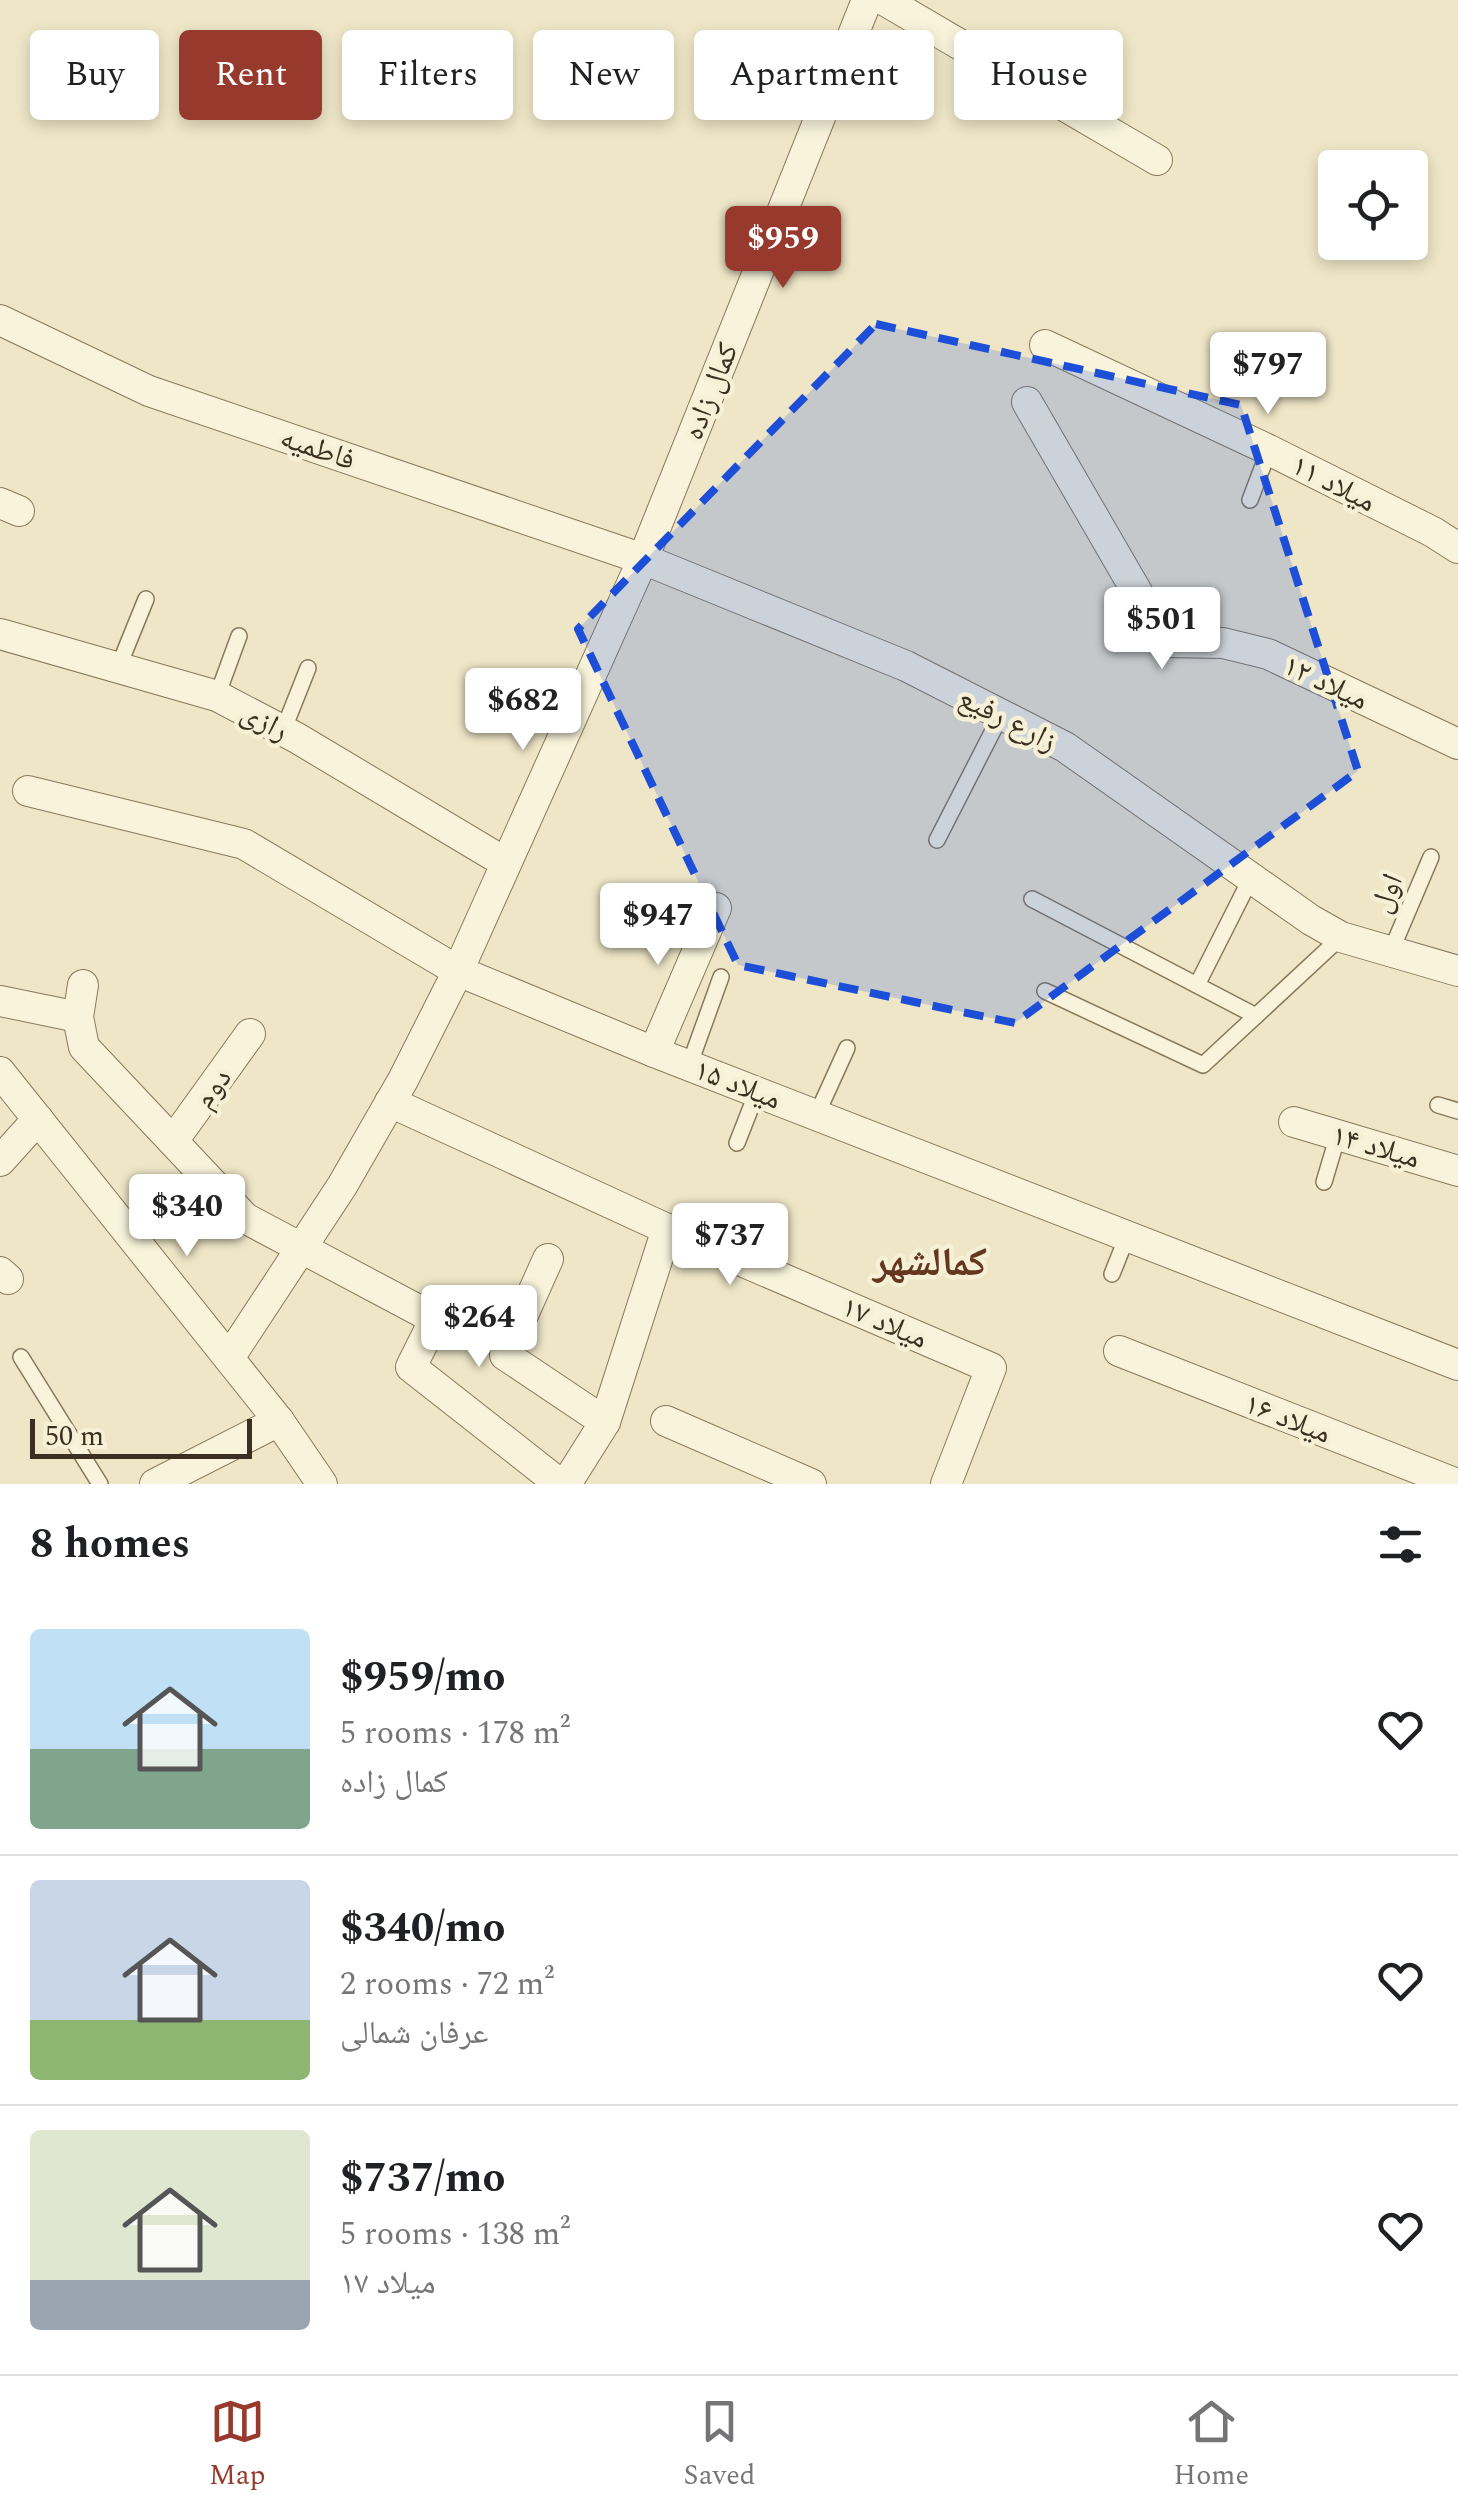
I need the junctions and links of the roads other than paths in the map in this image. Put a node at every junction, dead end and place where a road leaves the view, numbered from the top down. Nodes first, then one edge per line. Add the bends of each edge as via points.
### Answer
1 (867, 0) edge
2 (884, 0) edge
3 (1157, 160) dead end
4 (0, 320) edge
5 (1045, 345) dead end
6 (1027, 402) dead end
7 (1268, 450) junction
8 (1250, 500) dead end
9 (1458, 548) edge
10 (643, 560) junction
11 (146, 599) dead end
12 (0, 634) edge
13 (239, 636) dead end
14 (118, 668) junction
15 (308, 668) dead end
16 (216, 696) junction
17 (1001, 715) junction
18 (282, 731) junction
19 (1458, 744) edge
20 (28, 790) dead end
21 (937, 840) dead end
22 (1431, 857) dead end
23 (506, 863) junction
24 (1251, 878) junction
25 (1032, 899) dead end
26 (716, 908) dead end
27 (1341, 937) junction
28 (1391, 952) junction
29 (458, 971) junction
30 (1458, 971) edge
31 (721, 977) dead end
32 (83, 985) dead end
33 (1197, 985) junction
34 (1045, 991) dead end
35 (0, 1001) edge
36 (1256, 1016) junction
37 (78, 1017) junction
38 (250, 1034) dead end
39 (847, 1048) dead end
40 (654, 1052) junction
41 (689, 1066) junction
42 (0, 1072) edge
43 (756, 1092) junction
44 (390, 1102) junction
45 (1438, 1105) dead end
46 (1458, 1111) edge
47 (817, 1114) junction
48 (38, 1120) junction
49 (1294, 1122) dead end
50 (1338, 1135) junction
51 (173, 1142) junction
52 (737, 1144) dead end
53 (0, 1161) edge
54 (1458, 1170) edge
55 (1324, 1182) dead end
56 (666, 1229) junction
57 (1128, 1234) junction
58 (302, 1250) junction
59 (548, 1259) dead end
60 (1112, 1274) dead end
61 (1119, 1351) dead end
62 (21, 1358) dead end
63 (229, 1358) junction
64 (1458, 1365) edge
65 (666, 1420) dead end
66 (279, 1421) junction
67 (605, 1422) junction
68 (100, 1484) edge
69 (155, 1484) edge
70 (322, 1484) edge
71 (563, 1484) edge
72 (810, 1484) edge
73 (946, 1484) edge
74 (1457, 1484) edge

1 - 10 street, کمال زاده
2 - 3 street
4 - 10 street, فاطمیه via 149,390
5 - 7 street, میلاد ۱۱
6 - 19 street, میلاد ۱۲ via 1166,642 1223,643 1268,654
7 - 8 lane
7 - 9 street, میلاد ۱۱
10 - 17 street, زارع رفیع via 906,666
10 - 23 street, کمال زاده
11 - 14 lane
12 - 14 street, رازی
13 - 16 lane
14 - 16 street, رازی
15 - 18 lane
16 - 18 street, رازی
17 - 21 lane
17 - 24 street, زارع رفیع via 1065,747
18 - 23 street, رازی
20 - 29 street, میلاد ۱۵ via 244,844
22 - 28 lane, اول
23 - 29 street, کمال زاده
24 - 27 street, زارع رفیع
24 - 33 lane
25 - 33 lane
26 - 40 street
27 - 28 street, زارع رفیع
27 - 36 lane
28 - 30 street, زارع رفیع
29 - 40 street, میلاد ۱۵
29 - 44 street, کمال زاده
31 - 41 lane
32 - 37 street
33 - 36 lane
34 - 36 lane via 1203,1066
35 - 37 street
37 - 51 street via 84,1047
38 - 51 street, دوم
39 - 47 lane
40 - 41 street, میلاد ۱۵
41 - 43 street, میلاد ۱۵
42 - 48 street
43 - 47 street, میلاد ۱۵
43 - 52 lane
44 - 56 street, میلاد ۱۷
44 - 58 street, کمال زاده
45 - 46 lane
47 - 57 street, میلاد ۱۵
48 - 53 street
48 - 63 street
49 - 50 street, میلاد ۱۴
50 - 54 street, میلاد ۱۴
50 - 55 lane
51 - 58 street via 246,1218
56 - 67 street
56 - 73 street, میلاد ۱۷ via 991,1368
57 - 60 lane
57 - 64 street, میلاد ۱۵
58 - 63 street, کمال زاده
58 - 71 street via 435,1319 411,1366
59 - 67 street via 505,1355
61 - 74 street, میلاد ۱۶
62 - 68 lane
63 - 66 street
65 - 72 street
66 - 69 street
66 - 70 street
67 - 71 street

